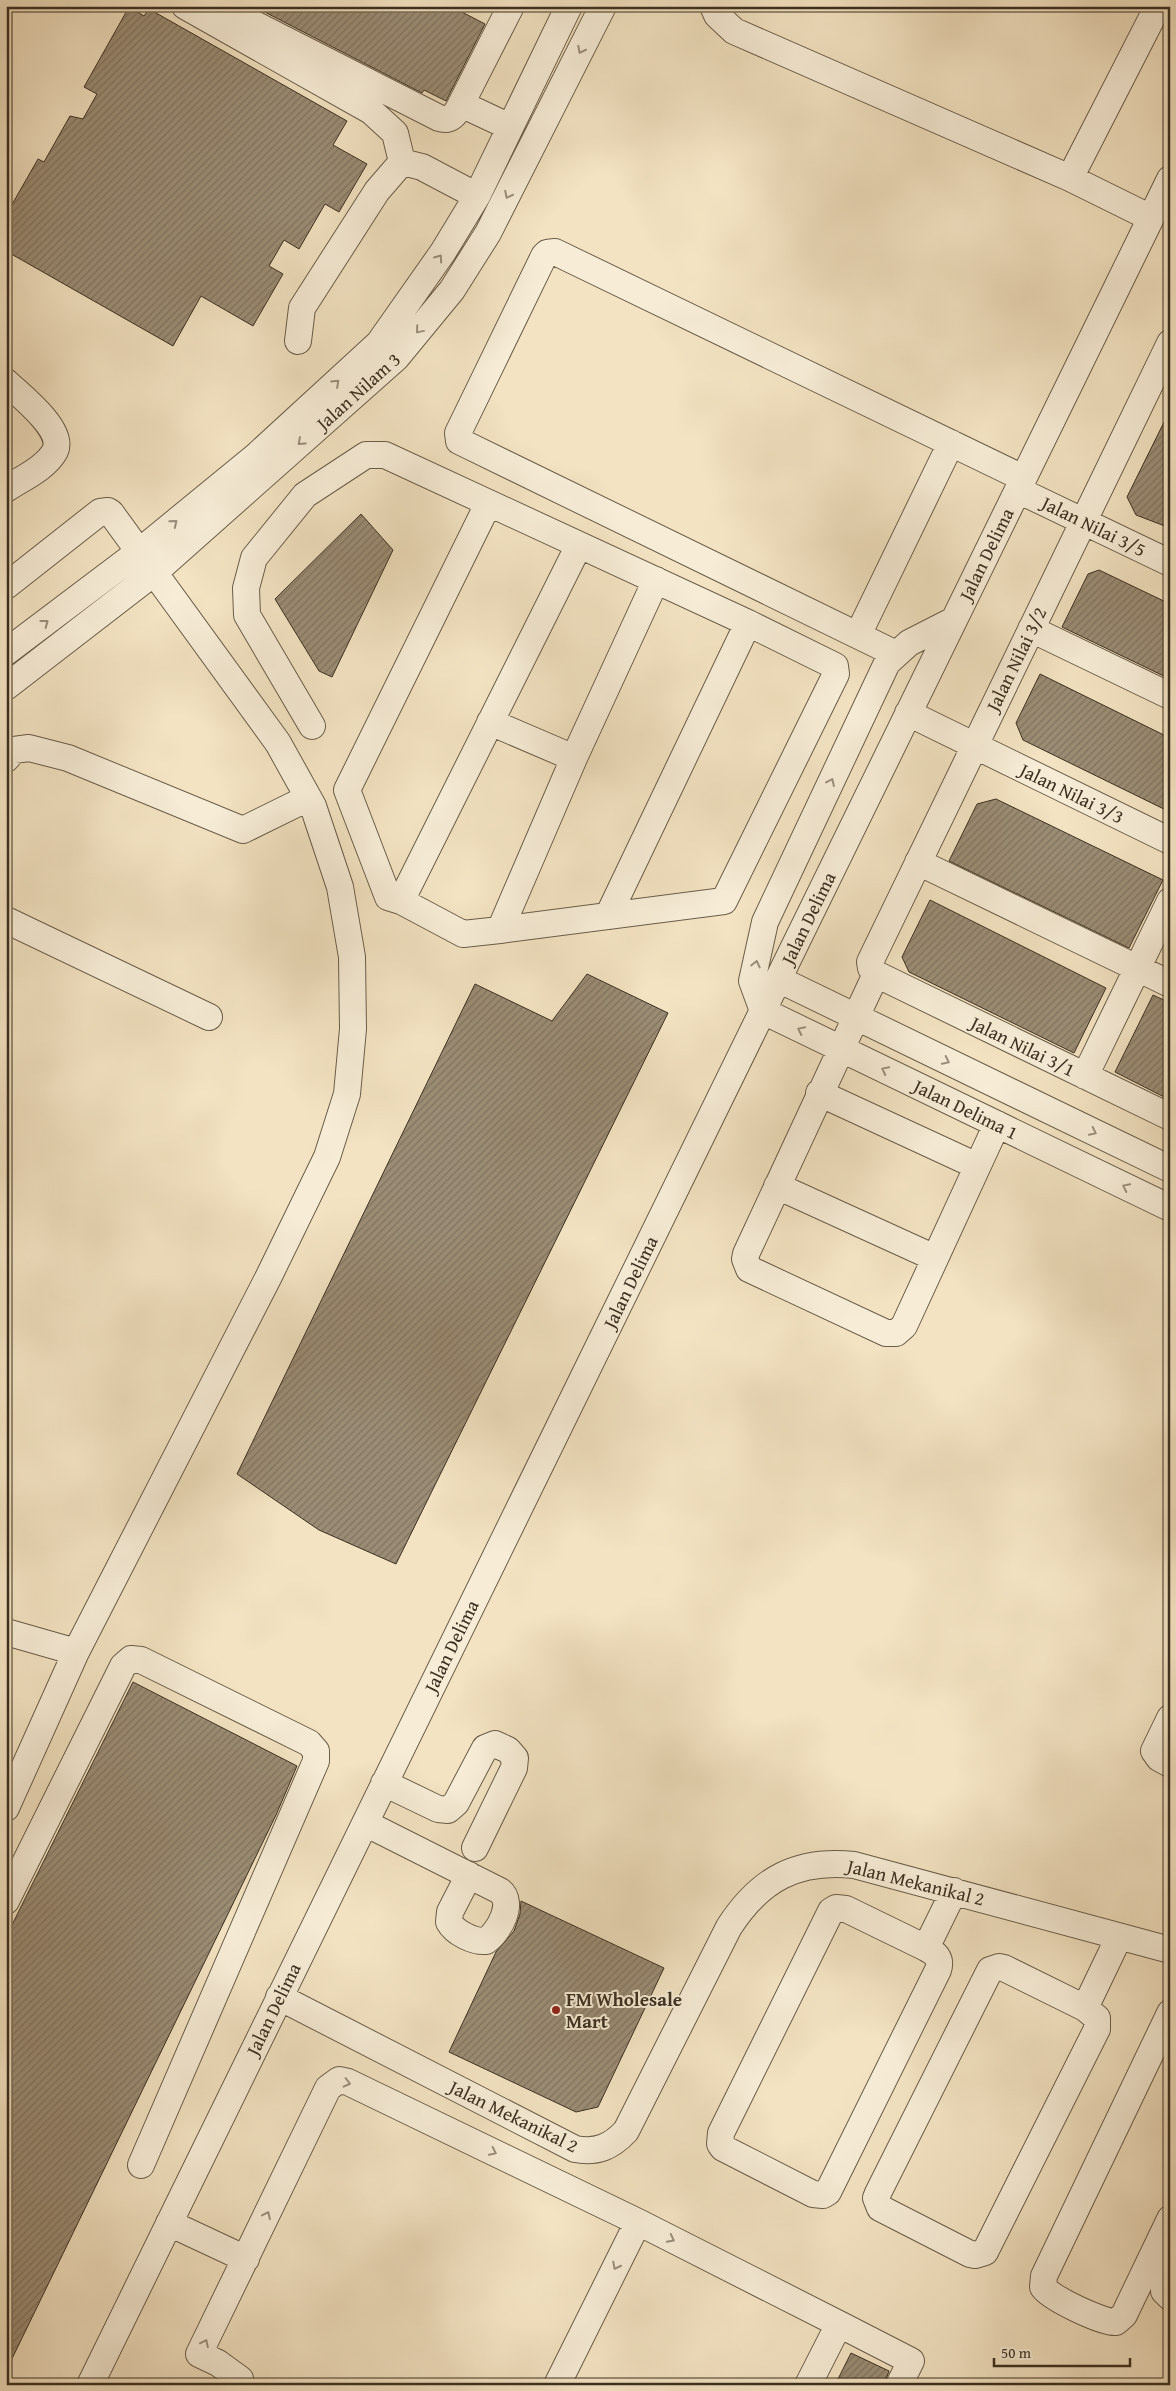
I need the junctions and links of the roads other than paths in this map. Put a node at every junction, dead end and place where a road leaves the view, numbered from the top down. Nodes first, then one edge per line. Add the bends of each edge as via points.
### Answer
1 (185, 6) edge
2 (219, 6) edge
3 (511, 6) edge
4 (569, 6) edge
5 (603, 6) edge
6 (713, 6) edge
7 (1158, 6) edge
8 (461, 104) junction
9 (510, 127) junction
10 (402, 162) junction
11 (1070, 178) junction
12 (1170, 179) edge
13 (476, 196) junction
14 (1151, 218) junction
15 (298, 341) dead end
16 (1170, 343) edge
17 (6, 382) edge
18 (951, 443) junction
19 (1020, 484) junction
20 (6, 489) edge
21 (488, 504) junction
22 (1083, 521) junction
23 (579, 545) junction
24 (140, 551) junction
25 (1170, 563) edge
26 (155, 572) junction
27 (656, 580) junction
28 (6, 586) edge
29 (954, 620) junction
30 (748, 623) junction
31 (1031, 629) junction
32 (858, 636) junction
33 (6, 652) edge
34 (896, 654) junction
35 (6, 687) edge
36 (1170, 696) edge
37 (908, 713) junction
38 (490, 722) junction
39 (312, 726) dead end
40 (974, 746) junction
41 (574, 758) junction
42 (6, 759) edge
43 (308, 798) junction
44 (774, 802) junction
45 (813, 821) junction
46 (1170, 841) edge
47 (918, 862) junction
48 (401, 901) junction
49 (1170, 902) edge
50 (608, 916) junction
51 (6, 920) edge
52 (500, 930) junction
53 (1137, 969) junction
54 (876, 974) junction
55 (778, 979) junction
56 (1170, 984) edge
57 (762, 1010) junction
58 (209, 1017) dead end
59 (855, 1017) junction
60 (840, 1048) junction
61 (1085, 1076) junction
62 (819, 1094) junction
63 (1170, 1118) edge
64 (997, 1124) junction
65 (978, 1166) junction
66 (1170, 1169) edge
67 (777, 1186) junction
68 (1170, 1208) edge
69 (935, 1258) junction
70 (6, 1632) edge
71 (76, 1652) junction
72 (1170, 1718) edge
73 (1170, 1764) edge
74 (384, 1783) junction
75 (6, 1808) edge
76 (365, 1823) junction
77 (475, 1848) dead end
78 (469, 1875) dead end
79 (954, 1891) junction
80 (6, 1901) edge
81 (1119, 1937) junction
82 (926, 1948) junction
83 (1170, 1950) edge
84 (280, 1997) junction
85 (1085, 2008) junction
86 (1170, 2013) edge
87 (141, 2165) dead end
88 (1170, 2219) edge
89 (638, 2222) junction
90 (169, 2223) junction
91 (246, 2259) junction
92 (1170, 2272) edge
93 (1170, 2297) edge
94 (839, 2324) junction
95 (90, 2385) edge
96 (240, 2385) edge
97 (557, 2385) edge
98 (808, 2385) edge
99 (899, 2385) edge

1 - 10 street via 371,111 395,133
2 - 8 street via 439,118 454,117
3 - 8 street
4 - 9 street, Jalan Nilam 3
5 -> 26 street, Jalan Nilam 3 via 488,233 452,290 396,358
6 - 11 street via 717,15 734,31
7 - 11 street
8 - 9 street
9 - 13 street, Jalan Nilam 3
10 - 13 street via 422,167
10 - 15 street via 377,191 302,308
11 - 14 street
12 - 14 street, Jalan Delima
24 -> 13 street, Jalan Nilam 3 via 256,456 379,343 443,252
14 - 19 street, Jalan Delima
16 - 22 street, Jalan Nilai 3/2
17 - 20 street via 51,426 57,438 55,451 44,463
18 - 19 street, Jalan Nilai 3/5
18 - 32 street
18 - 32 street, Jalan Nilai 3/5 via 555,252 547,252 540,264 458,433 459,441
19 - 22 street, Jalan Nilai 3/5
19 - 29 street, Jalan Delima
21 - 23 street
21 - 39 street via 385,455 366,455 305,495 254,558 246,588 247,615
21 - 48 street via 347,790 386,894 390,899
22 - 25 street, Jalan Nilai 3/5
22 - 31 street, Jalan Nilai 3/2
23 - 27 street
23 - 38 street
24 - 26 street
24 - 28 street via 111,513 104,510
33 -> 24 street, Jalan Nilam 3
26 - 35 street, Jalan Nilam 3
26 - 43 street via 278,743
27 - 30 street
27 - 41 street
29 - 34 street
29 - 37 street, Jalan Delima
30 - 44 street via 832,663 836,670
30 - 50 street
31 - 36 street
31 - 40 street, Jalan Nilai 3/2
32 - 34 street
45 -> 34 street via 888,663
37 - 40 street, Jalan Nilai 3/3
37 - 55 street, Jalan Delima
38 - 41 street
38 - 48 street
40 - 46 street, Jalan Nilai 3/3
40 - 47 street, Jalan Nilai 3/2
41 - 52 street
42 - 43 street via 14,750 29,748 68,758 243,830
43 - 71 street via 340,887 352,957 353,1029 346,1094 327,1157
44 - 45 street
44 - 50 street via 724,901
57 -> 45 street via 752,981 765,922
47 - 53 street
47 - 54 street, Jalan Nilai 3/2 via 871,957 871,968
48 - 52 street via 463,934
49 - 53 street
50 - 52 street
51 - 58 street
53 - 56 street
53 - 61 street
54 - 59 street
54 - 61 street, Jalan Nilai 3/1
55 - 57 street, Jalan Delima
55 - 59 street, Jalan Delima 1
60 -> 57 street, Jalan Delima 1
57 - 74 street, Jalan Delima
59 - 60 street
59 -> 66 street, Jalan Delima 1
60 - 62 street
64 -> 60 street, Jalan Delima 1
61 - 63 street, Jalan Nilai 3/1
62 - 65 street
62 - 67 street
64 - 65 street
68 -> 64 street, Jalan Delima 1
65 - 69 street
67 - 69 street
67 - 69 street via 746,1254 749,1269 886,1333 896,1333 904,1326
70 - 71 street
71 - 75 street
72 - 73 street via 1154,1751
74 - 76 street, Jalan Delima
74 - 77 street via 438,1809 448,1810 456,1803 485,1748 495,1744 508,1750 515,1758 514,1768
76 - 78 street
76 - 84 street, Jalan Delima
79 - 81 street, Jalan Mekanikal 2
79 - 82 street
79 - 84 street, Jalan Mekanikal 2 via 836,1863 794,1870 761,1888 743,1905 729,1927 626,2131 617,2141 598,2150 575,2149
80 - 87 street via 123,1666 131,1659 141,1660 309,1743 316,1751 316,1761
81 - 83 street, Jalan Mekanikal 2
81 - 85 street
82 - 82 street via 936,1955 940,1964 938,1970 828,2192 813,2194 723,2148 721,2133 831,1911 846,1909
84 - 90 street, Jalan Delima
85 - 85 street via 1098,2018 1097,2029 985,2252 970,2254 880,2208 876,2198 878,2193 990,1970 1004,1968
86 - 88 street via 1044,2276 1043,2286 1050,2294 1106,2321 1116,2322 1124,2315
91 -> 89 street via 328,2088 339,2080
89 -> 94 street
89 -> 97 street
90 - 91 street
90 - 95 street, Jalan Delima
96 -> 91 street via 240,2379 199,2354
92 - 93 street via 1164,2291
94 - 98 street
94 - 99 street via 911,2360

